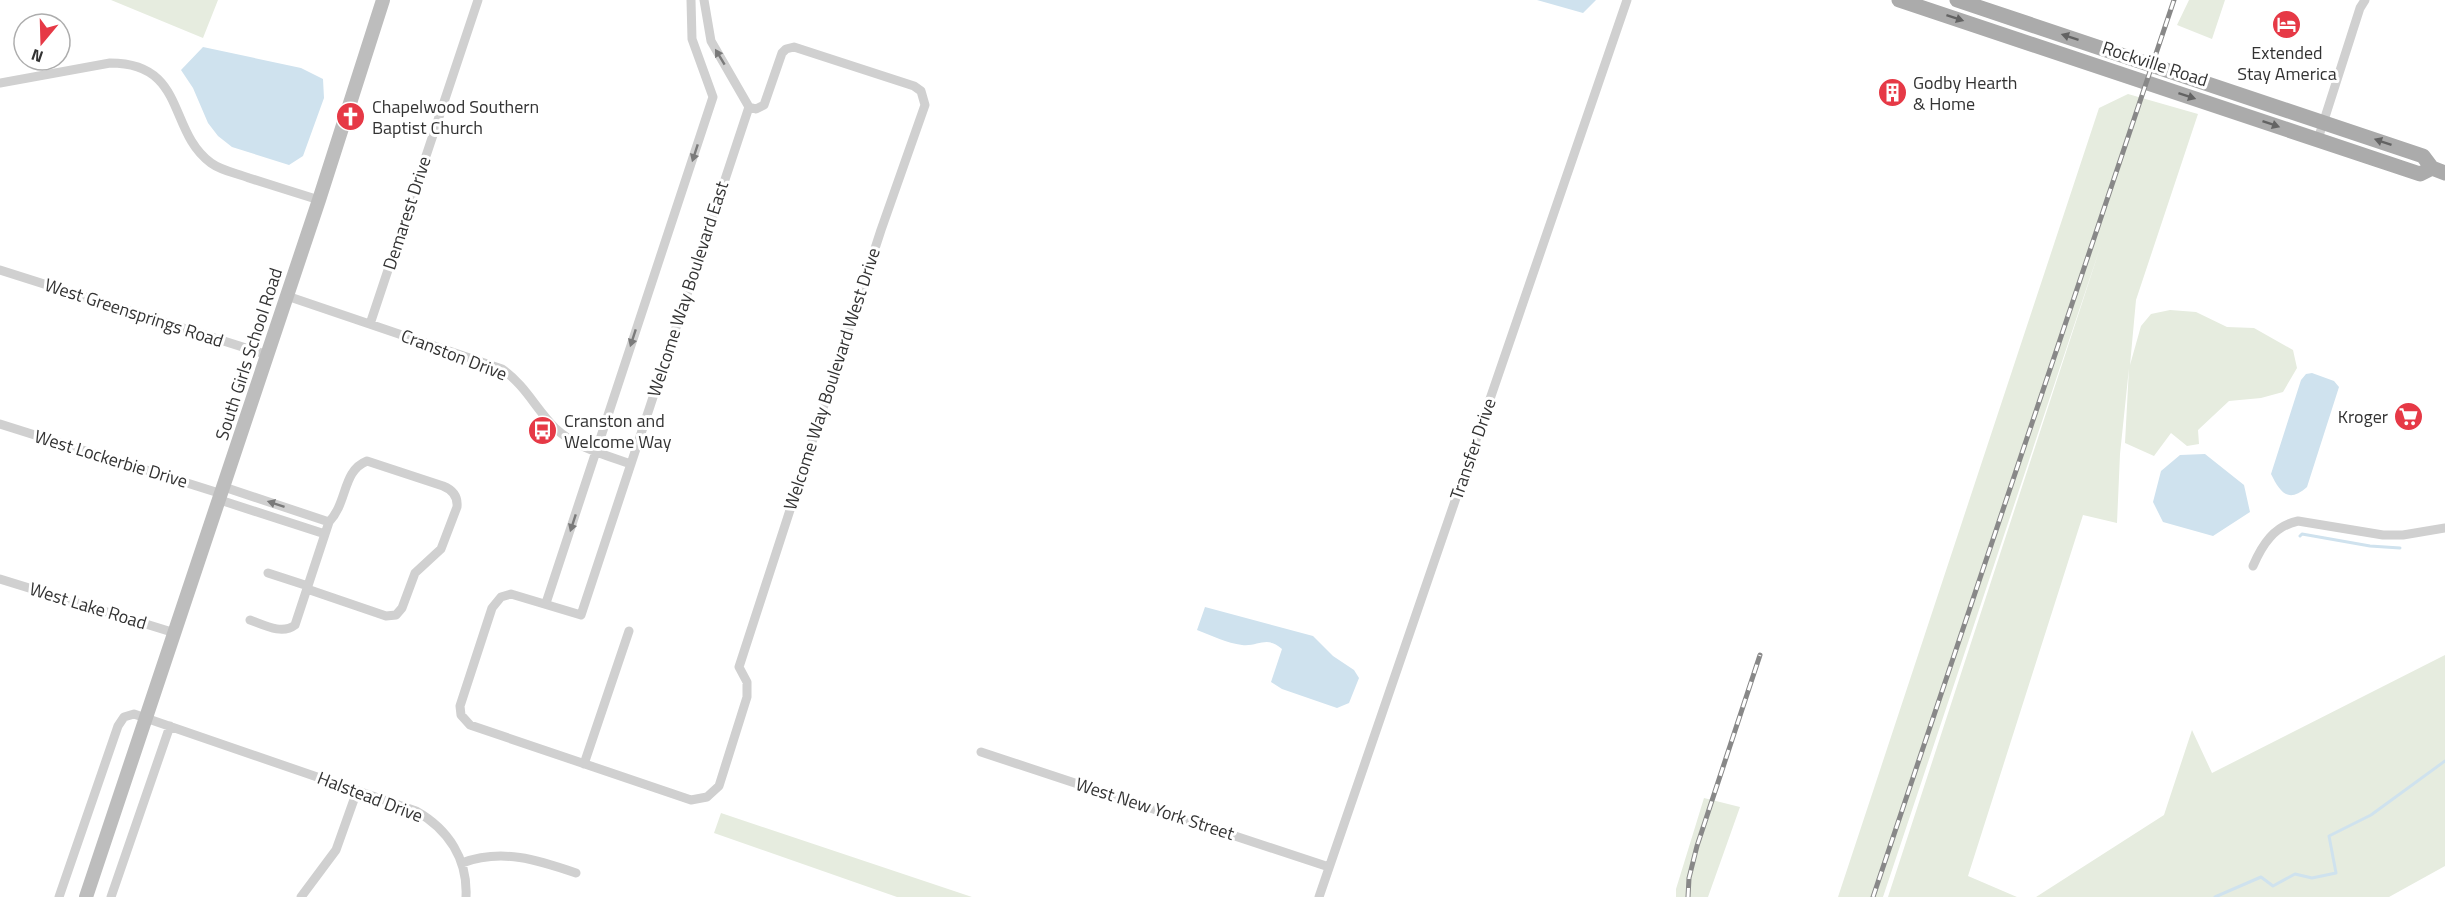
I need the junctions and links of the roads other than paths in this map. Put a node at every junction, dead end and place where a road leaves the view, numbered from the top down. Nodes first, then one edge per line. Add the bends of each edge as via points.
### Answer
1 (382, 0) edge
2 (478, 0) edge
3 (691, 0) edge
4 (704, 0) edge
5 (1627, 0) edge
6 (1899, 0) edge
7 (1957, 0) edge
8 (2364, 0) edge
9 (0, 83) edge
10 (749, 107) junction
11 (2324, 122) junction
12 (2318, 140) junction
13 (2439, 171) edge
14 (319, 200) junction
15 (0, 270) edge
16 (287, 296) junction
17 (370, 324) junction
18 (268, 355) junction
19 (0, 424) edge
20 (596, 452) junction
21 (631, 464) junction
22 (222, 494) junction
23 (329, 522) junction
24 (2445, 528) edge
25 (325, 534) junction
26 (2253, 566) dead end
27 (268, 573) dead end
28 (0, 579) edge
29 (307, 588) junction
30 (546, 603) junction
31 (250, 620) dead end
32 (629, 631) dead end
33 (176, 633) junction
34 (147, 718) junction
35 (170, 726) junction
36 (981, 752) dead end
37 (585, 764) junction
38 (357, 791) junction
39 (462, 863) junction
40 (1329, 867) junction
41 (576, 873) dead end
42 (59, 897) edge
43 (86, 897) edge
44 (111, 897) edge
45 (301, 897) edge
46 (466, 897) edge
47 (1319, 897) edge

1 - 14 main road, South Girls School Road
2 - 17 street, Demarest Drive
3 -> 20 street via 692,39 713,97
10 -> 4 street via 711,41
5 - 40 street, Transfer Drive
6 -> 12 main road, Rockville Road
11 -> 7 main road, Rockville Road
8 - 11 street
9 - 14 street via 110,63 140,68 167,90 194,144 208,161
10 - 21 street, Welcome Way Boulevard East
10 - 37 street, Welcome Way Boulevard West Drive via 764,105 781,56 788,48 797,47 914,86 921,91 925,105 739,667 747,682 746,700 719,783 707,797 691,800
11 - 12 street
13 -> 11 main road, Rockville Road via 2423,156
12 - 13 main road, Rockville Road via 2420,174
14 - 16 main road, South Girls School Road
15 - 18 street, West Greensprings Road
16 - 17 street, Cranston Drive
16 - 18 main road, South Girls School Road
17 - 20 street, Cranston Drive via 502,369 515,378 556,429
18 - 22 main road, South Girls School Road
19 - 22 street, West Lockerbie Drive
20 - 21 street, Cranston Drive
20 -> 30 street
21 - 30 street, Welcome Way Boulevard East via 581,615
23 -> 22 street
22 - 25 street
22 - 33 main road, South Girls School Road
23 - 25 street
23 - 29 street via 338,512 352,472 367,462 443,486 458,501 441,549 415,573 396,615 386,616
24 - 26 street via 2384,535 2298,521 2277,530
25 - 29 street
27 - 29 street
28 - 33 street, West Lake Road
29 - 31 street via 289,629
30 - 37 street via 509,594 498,600 460,704 461,715 470,725
32 - 37 street
33 - 34 main road, South Girls School Road
34 - 35 street, Halstead Drive
34 - 42 street via 134,714 119,723
34 - 43 main road, South Girls School Road
35 - 38 street, Halstead Drive
35 - 44 street
36 - 40 street, West New York Street
38 - 39 street, Halstead Drive via 427,818 450,839
38 - 45 street via 336,850
39 - 41 street via 514,856
39 - 46 street
40 - 47 street, Transfer Drive

